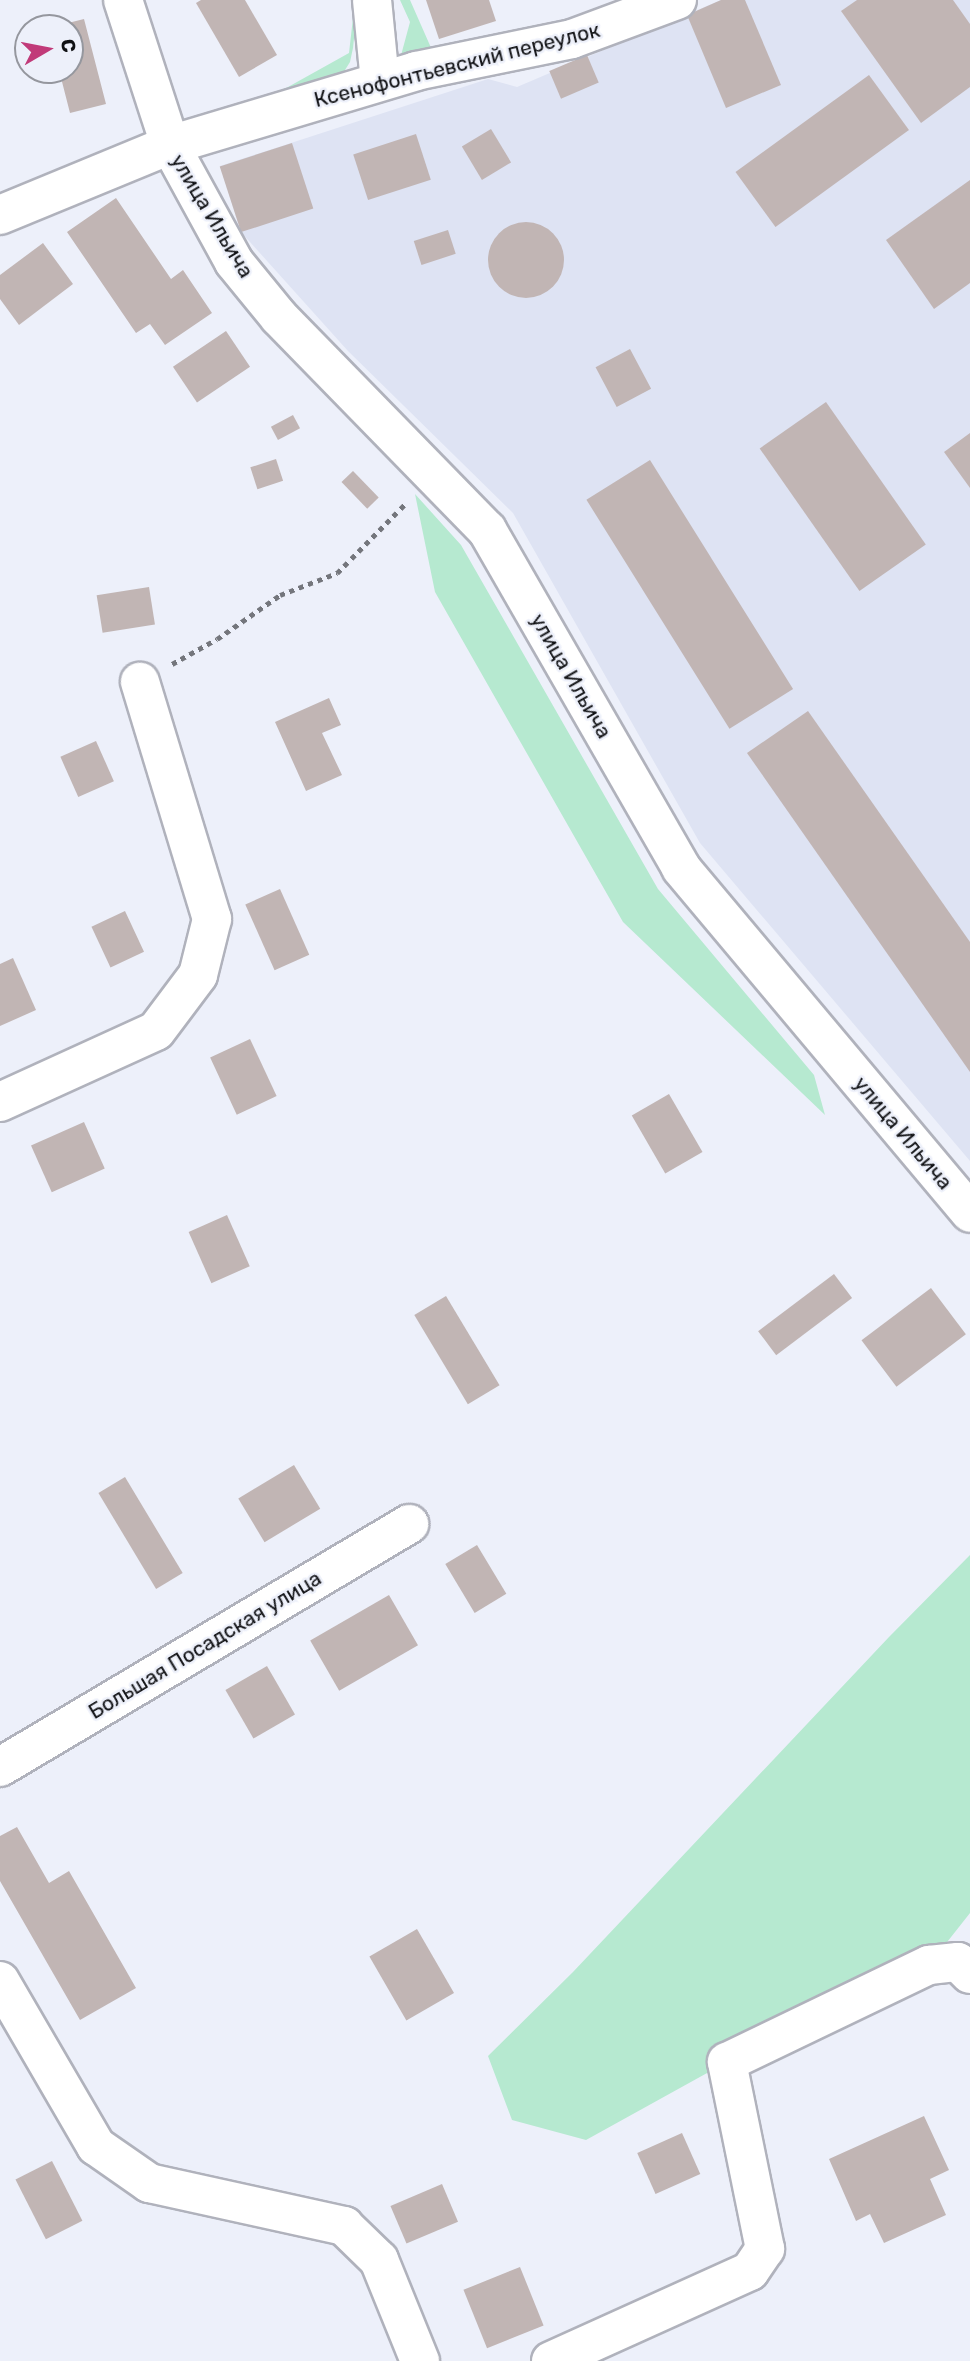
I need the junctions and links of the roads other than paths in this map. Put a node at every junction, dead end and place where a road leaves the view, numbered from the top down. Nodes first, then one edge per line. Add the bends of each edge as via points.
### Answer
1 (123, 0) edge
2 (372, 0) edge
3 (677, 0) edge
4 (380, 81) junction
5 (170, 145) junction
6 (0, 215) edge
7 (140, 682) road end
8 (0, 1102) edge
9 (970, 1213) edge
10 (410, 1524) dead end
11 (0, 1767) edge
12 (970, 1973) edge
13 (0, 1981) edge
14 (420, 2361) edge
15 (551, 2361) edge

1 - 5 street, улица Ильича
2 - 4 street
3 - 4 street, Ксенофонтьевский переулок via 572,39
4 - 5 street, Ксенофонтьевский переулок
5 - 6 street, Ксенофонтьевский переулок
5 - 9 street, улица Ильича via 234,262 279,317 487,530 681,868
7 - 8 street via 212,919 198,975 156,1031
10 - 11 street, Большая Посадская улица
12 - 15 street via 958,1962 929,1965 727,2063 765,2249 750,2271
13 - 14 street via 96,2146 149,2183 344,2226 380,2260

